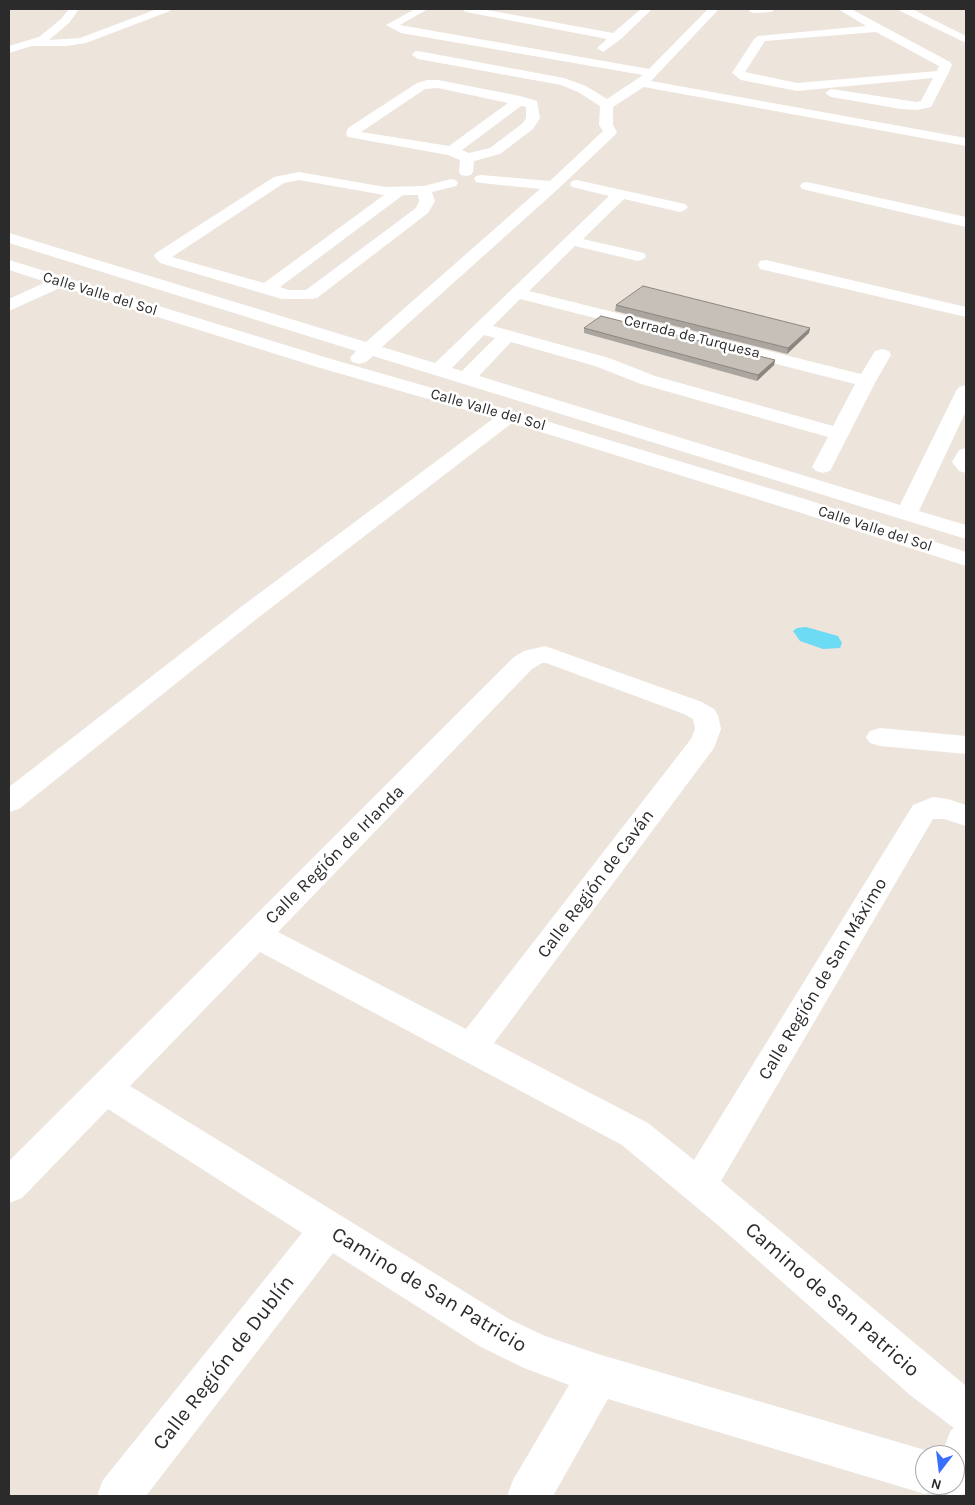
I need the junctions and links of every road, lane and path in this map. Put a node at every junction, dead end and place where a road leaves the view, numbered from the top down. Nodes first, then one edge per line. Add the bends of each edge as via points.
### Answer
1 (74, 9) edge
2 (166, 9) edge
3 (423, 9) edge
4 (466, 9) edge
5 (627, 9) edge
6 (714, 9) edge
7 (771, 9) edge
8 (843, 9) edge
9 (646, 10) edge
10 (754, 10) edge
11 (901, 13) edge
12 (863, 16) junction
13 (880, 28) junction
14 (617, 37) junction
15 (966, 40) edge
16 (31, 43) junction
17 (907, 43) junction
18 (888, 45) dead end
19 (9, 50) edge
20 (768, 54) dead end
21 (418, 55) dead end
22 (749, 55) junction
23 (584, 63) junction
24 (652, 73) junction
25 (942, 74) junction
26 (564, 82) junction
27 (639, 84) junction
28 (798, 87) junction
29 (520, 100) junction
30 (608, 105) junction
31 (966, 142) edge
32 (452, 151) junction
33 (473, 173) junction
34 (577, 184) dead end
35 (807, 186) dead end
36 (539, 189) junction
37 (424, 190) junction
38 (399, 191) junction
39 (622, 193) junction
40 (680, 207) dead end
41 (966, 222) edge
42 (9, 238) edge
43 (572, 241) junction
44 (638, 256) dead end
45 (9, 265) edge
46 (766, 265) dead end
47 (421, 281) dead end
48 (59, 282) junction
49 (267, 289) junction
50 (518, 293) junction
51 (9, 306) edge
52 (966, 312) edge
53 (480, 328) junction
54 (508, 335) junction
55 (360, 341) junction
56 (882, 356) dead end
57 (324, 363) junction
58 (347, 369) junction
59 (439, 370) junction
60 (467, 378) junction
61 (866, 381) junction
62 (966, 391) edge
63 (509, 416) junction
64 (840, 434) junction
65 (966, 454) edge
66 (823, 467) dead end
67 (966, 467) edge
68 (907, 513) junction
69 (966, 532) edge
70 (966, 559) edge
71 (705, 716) joint
72 (880, 737) dead end
73 (966, 745) edge
74 (9, 802) edge
75 (966, 816) edge
76 (256, 935) junction
77 (471, 1048) junction
78 (105, 1089) junction
79 (699, 1185) junction
80 (9, 1186) edge
81 (328, 1230) junction
82 (598, 1375) junction
83 (966, 1412) edge
84 (915, 1469) edge
85 (119, 1496) edge
86 (529, 1496) edge

1 - 16 street via 65,21
2 - 16 street via 82,41
3 - 23 street via 392,25 401,30
4 - 14 street
5 - 9 street
6 - 24 street
7 - 10 street
8 - 12 street
9 - 14 street
11 - 12 street
11 - 15 street
12 - 13 street
13 - 17 street
13 - 22 street via 762,38
14 - 23 street
16 - 19 street
17 - 18 street
17 - 25 street via 946,65
20 - 22 street
21 - 26 street
22 - 28 street via 738,73
23 - 24 street
24 - 27 street
25 - 28 street
25 - 28 street via 926,104 917,106
26 - 27 street via 607,86
26 - 30 street
27 - 30 street
27 - 31 street
29 - 32 street
29 - 32 street via 428,84 352,131 359,136
29 - 33 street via 532,104 532,122
30 - 36 street via 605,110 609,135
32 - 33 street
33 - 36 street
33 - 37 street via 466,184 451,182
34 - 39 street
35 - 41 street
36 - 47 street
36 - 55 street
37 - 38 street
37 - 49 street via 427,201 423,210 310,294 296,296
38 - 49 street
38 - 49 street via 288,177 162,256 166,260
39 - 40 street
39 - 43 street
42 - 55 street
43 - 44 street
43 - 50 street
45 - 48 street, Calle Valle del Sol
46 - 52 street
48 - 51 street
48 - 57 street, Calle Valle del Sol
50 - 53 street
50 - 61 street, Cerrada de Turquesa
53 - 54 street
53 - 59 street
54 - 60 street
54 - 64 street via 602,362 648,380
55 - 57 street
55 - 58 street
55 - 59 street
56 - 61 street
57 - 58 street, Calle Valle del Sol
58 - 63 street, Calle Valle del Sol
59 - 60 street
60 - 68 street
61 - 64 street
62 - 68 street
63 - 70 street, Calle Valle del Sol
63 - 74 street via 250,612
64 - 66 street
65 - 67 street via 963,462
68 - 69 street
71 - 76 street, Calle Región de Irlanda via 693,708 555,657 545,654 533,657 523,663
71 - 77 street, Calle Región de Caván via 708,729 704,741
72 - 73 street
75 - 79 street, Calle Región de San Máximo via 933,807 923,812
76 - 77 street, Camino de San Patricio
76 - 78 street, Calle Región de Irlanda
77 - 79 street, Camino de San Patricio via 635,1134
78 - 80 street, Calle Región de Irlanda
78 - 81 street, Camino de San Patricio
79 - 83 street, Camino de San Patricio
81 - 82 street, Camino de San Patricio via 495,1333 538,1354
81 - 85 street, Calle Región de Dublín
82 - 84 street, Camino de San Patricio
82 - 86 street

